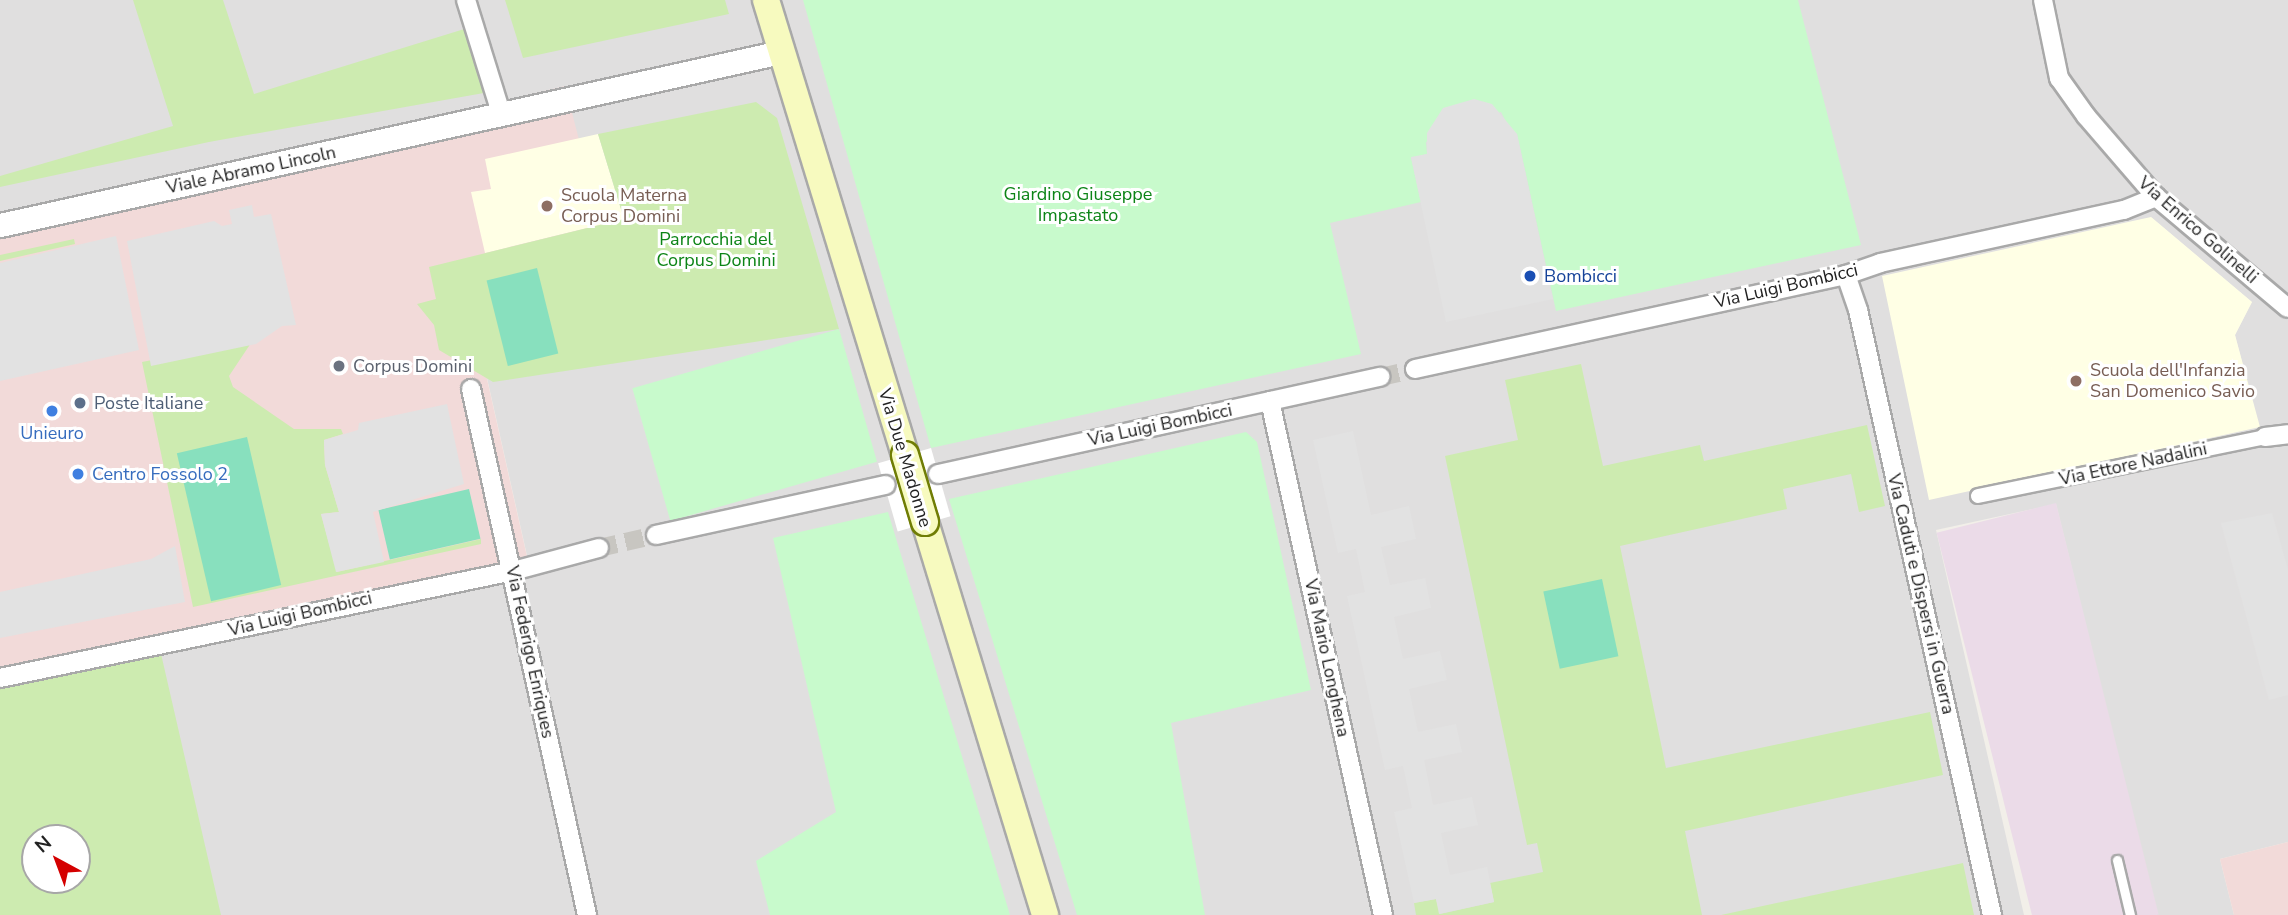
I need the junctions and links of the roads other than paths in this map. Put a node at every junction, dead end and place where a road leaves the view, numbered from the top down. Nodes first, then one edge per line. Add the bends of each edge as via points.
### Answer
1 (466, 0) edge
2 (766, 0) edge
3 (2043, 0) edge
4 (781, 52) junction
5 (502, 116) junction
6 (2155, 197) junction
7 (0, 225) edge
8 (1846, 275) junction
9 (2288, 308) edge
10 (1415, 369) tunnel mouth
11 (1381, 377) tunnel mouth
12 (471, 388) dead end
13 (1270, 401) junction
14 (2288, 434) edge
15 (2265, 437) joint
16 (938, 474) dead end
17 (886, 485) dead end
18 (1978, 496) dead end
19 (656, 535) tunnel mouth
20 (599, 548) tunnel mouth
21 (513, 571) junction
22 (0, 678) edge
23 (2117, 860) dead end
24 (587, 915) edge
25 (1045, 915) edge
26 (1383, 915) edge
27 (1992, 915) edge
28 (2130, 915) edge

1 - 5 street
2 - 4 main road, Via Due Madonne
3 - 6 street, Via Enrico Golinelli via 2054,62 2064,86
4 - 5 street, Viale Abramo Lincoln
4 - 25 main road, Via Due Madonne, bridge
5 - 7 street, Viale Abramo Lincoln
6 - 8 street, Via Luigi Bombicci via 2124,209 1880,262
6 - 9 street, Via Enrico Golinelli
8 - 10 street, Via Luigi Bombicci
8 - 27 street, Via Caduti e Dispersi in Guerra via 1858,310
11 - 13 street, Via Luigi Bombicci
12 - 21 street, Via Federigo Enriques
13 - 16 street, Via Luigi Bombicci
13 - 26 street, Via Mario Longhena
14 - 15 street, Via Ettore Nadalini
15 - 18 street, Via Ettore Nadalini
17 - 19 street
20 - 21 street, Via Luigi Bombicci
21 - 22 street, Via Luigi Bombicci
21 - 24 street, Via Federigo Enriques
23 - 28 lane

